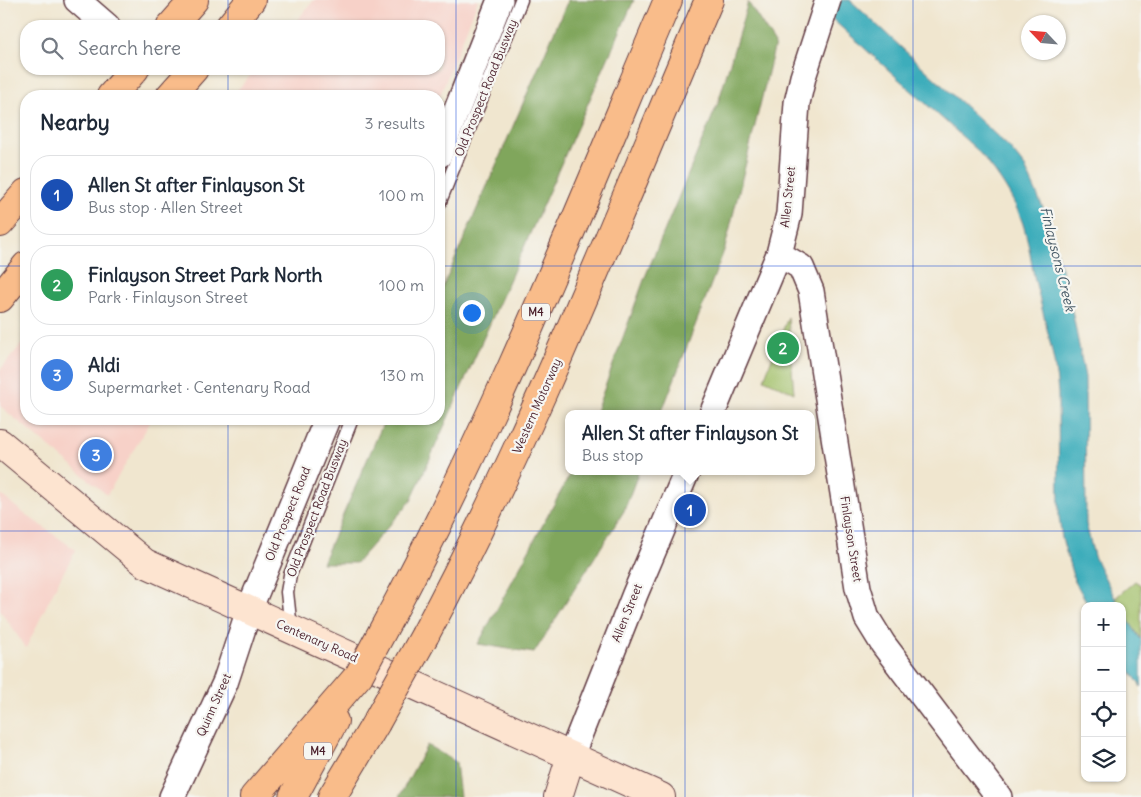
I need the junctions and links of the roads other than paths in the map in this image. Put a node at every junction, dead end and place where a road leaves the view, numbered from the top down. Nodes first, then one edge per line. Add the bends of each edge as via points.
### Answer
1 (77, 0) edge
2 (194, 0) edge
3 (251, 0) edge
4 (500, 0) edge
5 (521, 0) edge
6 (668, 0) edge
7 (709, 0) edge
8 (828, 0) edge
9 (99, 20) edge
10 (176, 20) edge
11 (235, 20) edge
12 (130, 75) edge
13 (189, 75) edge
14 (116, 90) edge
15 (175, 90) edge
16 (445, 140) edge
17 (445, 189) edge
18 (20, 200) edge
19 (0, 223) edge
20 (779, 254) junction
21 (20, 273) edge
22 (0, 298) edge
23 (714, 410) edge
24 (326, 425) edge
25 (350, 425) edge
26 (0, 443) edge
27 (685, 475) edge
28 (249, 610) junction
29 (291, 629) junction
30 (339, 703) junction
31 (571, 756) junction
32 (172, 797) edge
33 (254, 797) edge
34 (293, 797) edge
35 (332, 797) edge
36 (558, 797) edge
37 (661, 797) edge
38 (999, 797) edge

1 - 9 street
2 - 10 highway
3 - 11 highway
4 - 16 street
5 - 17 lane, Old Prospect Road Busway
6 - 30 highway, M4, bridge via 461,478 359,675
7 - 35 highway, Western Motorway, bridge via 551,375 486,516 425,635
8 - 20 street, Allen Street via 803,77 789,214
12 - 14 highway
13 - 15 highway
18 - 19 highway
20 - 23 street, Allen Street
20 - 38 street, Finlayson Street via 801,267 812,291 858,588 867,618 883,644
21 - 22 highway
24 - 28 street, Old Prospect Road
25 - 29 lane, Old Prospect Road Busway via 290,575
26 - 28 main road, Centenary Road via 145,563
27 - 31 street, Allen Street
28 - 29 main road, Centenary Road
28 - 32 street, Quinn Street via 225,683
29 - 31 main road, Centenary Road
30 - 33 highway
30 - 34 highway, M4
31 - 36 main road
31 - 37 main road, Centenary Road

